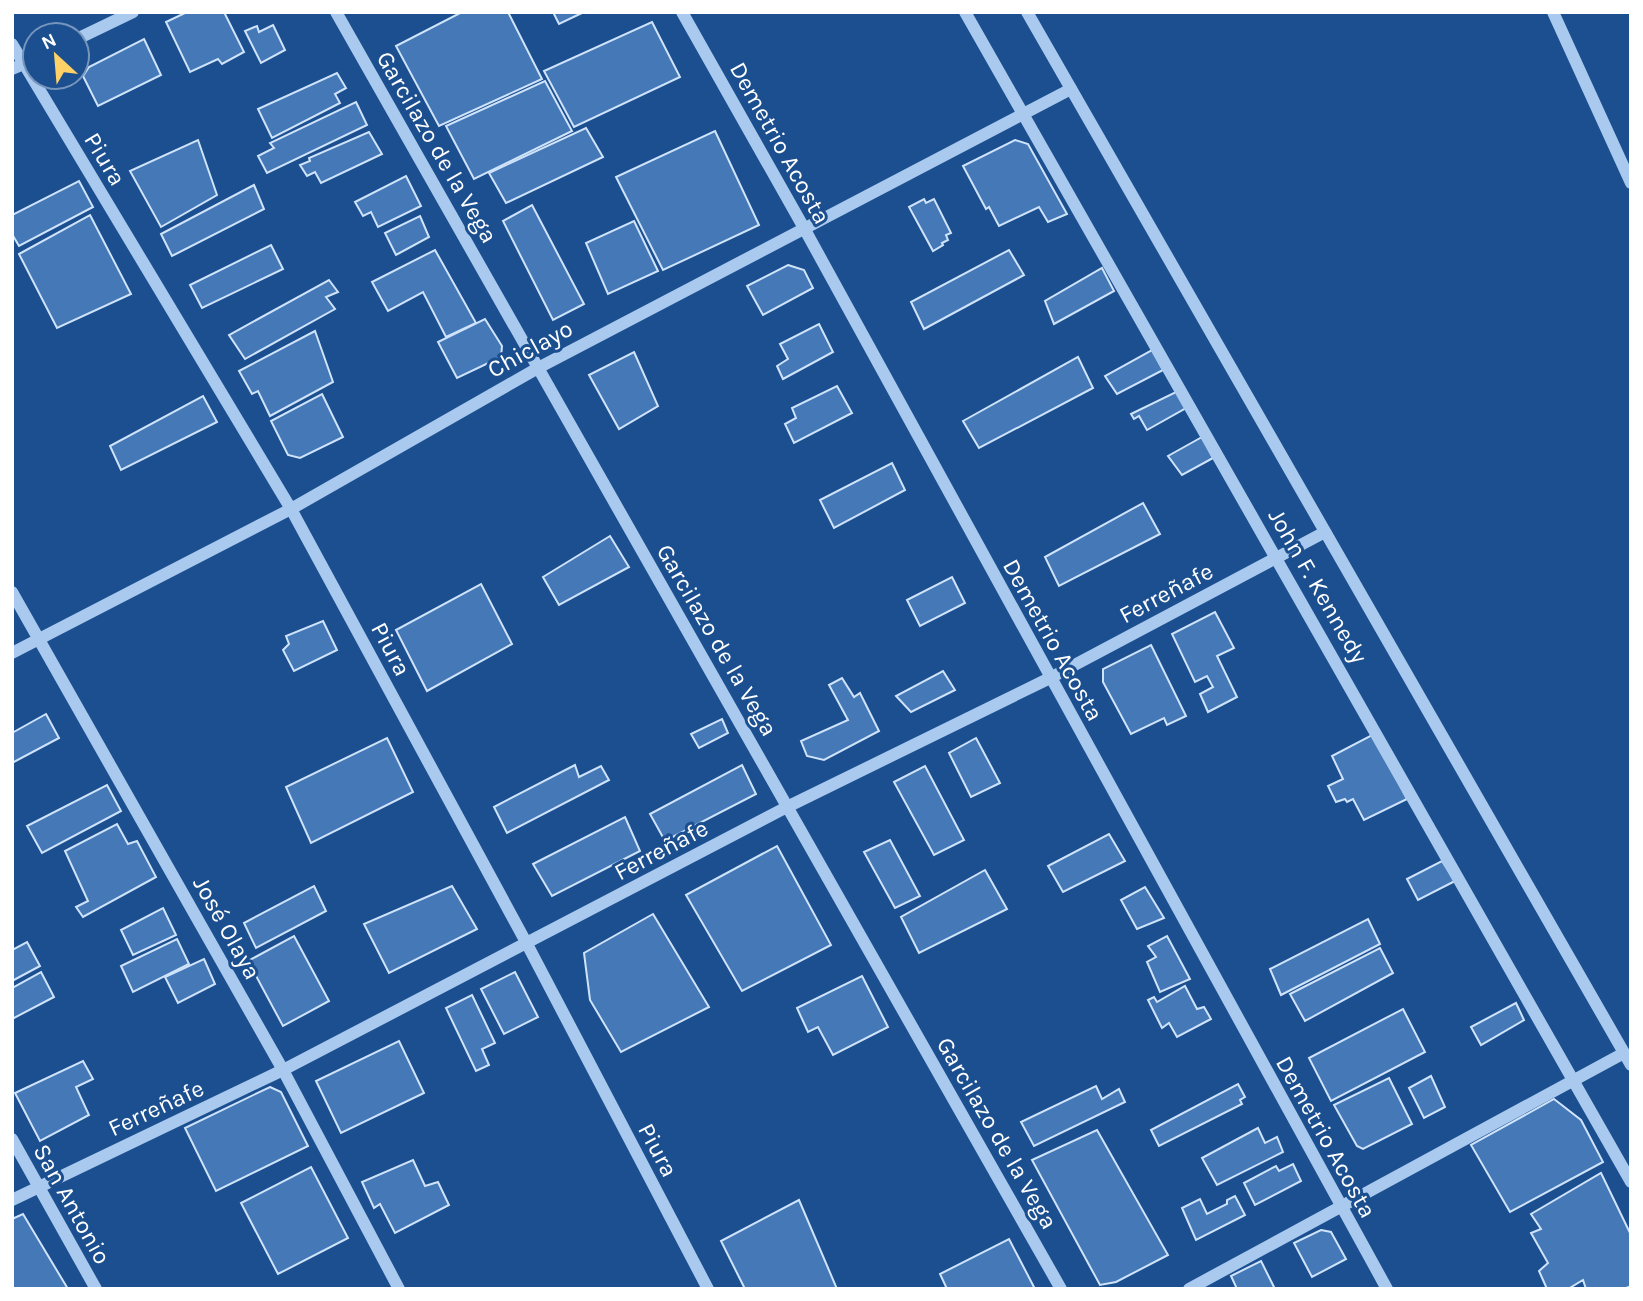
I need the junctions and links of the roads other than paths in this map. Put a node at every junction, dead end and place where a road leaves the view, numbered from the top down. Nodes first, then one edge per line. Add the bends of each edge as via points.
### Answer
1 (133, 12) edge
2 (336, 12) edge
3 (682, 12) edge
4 (965, 12) edge
5 (1027, 12) edge
6 (1553, 12) edge
7 (91, 32) edge
8 (1071, 89) junction
9 (40, 91) edge
10 (1025, 114) junction
11 (1631, 183) edge
12 (804, 228) junction
13 (538, 368) junction
14 (291, 509) junction
15 (1325, 532) junction
16 (1278, 558) junction
17 (12, 592) edge
18 (39, 638) junction
19 (12, 653) edge
20 (1050, 678) junction
21 (788, 807) junction
22 (527, 944) junction
23 (1624, 1053) junction
24 (1631, 1065) edge
25 (283, 1070) junction
26 (1574, 1080) junction
27 (12, 1139) edge
28 (1631, 1182) edge
29 (40, 1186) junction
30 (12, 1200) edge
31 (1340, 1207) junction
32 (96, 1289) edge
33 (400, 1289) edge
34 (708, 1289) edge
35 (1061, 1289) edge
36 (1188, 1289) edge
37 (1387, 1289) edge

1 - 7 street
2 - 13 street, Garcilazo de la Vega
3 - 12 street, Demetrio Acosta
4 - 10 street, John F. Kennedy
5 - 8 street, John F. Kennedy
6 - 11 street
8 - 10 street, Chiclayo
8 - 15 street, John F. Kennedy
9 - 14 street, Piura
10 - 12 street, Chiclayo
10 - 16 street, John F. Kennedy
12 - 13 street, Chiclayo
12 - 20 street, Demetrio Acosta
13 - 14 street, Chiclayo
13 - 21 street, Garcilazo de la Vega
14 - 18 street, Chiclayo
14 - 22 street, Piura
15 - 16 street, Ferreñafe
15 - 23 street, John F. Kennedy
16 - 20 street, Ferreñafe
16 - 26 street, John F. Kennedy
17 - 18 street, José Olaya
18 - 19 street, Chiclayo
18 - 25 street, José Olaya
20 - 21 street, Ferreñafe
20 - 31 street, Demetrio Acosta
21 - 22 street, Ferreñafe
21 - 35 street, Garcilazo de la Vega
22 - 25 street, Ferreñafe
22 - 34 street, Piura
23 - 24 street, John F. Kennedy
23 - 26 street
25 - 29 street, Ferreñafe
25 - 33 street, José Olaya
26 - 28 street, John F. Kennedy
26 - 31 street
27 - 29 street, San Antonio
29 - 30 street, Ferreñafe
29 - 32 street, San Antonio
31 - 36 street
31 - 37 street, Demetrio Acosta

